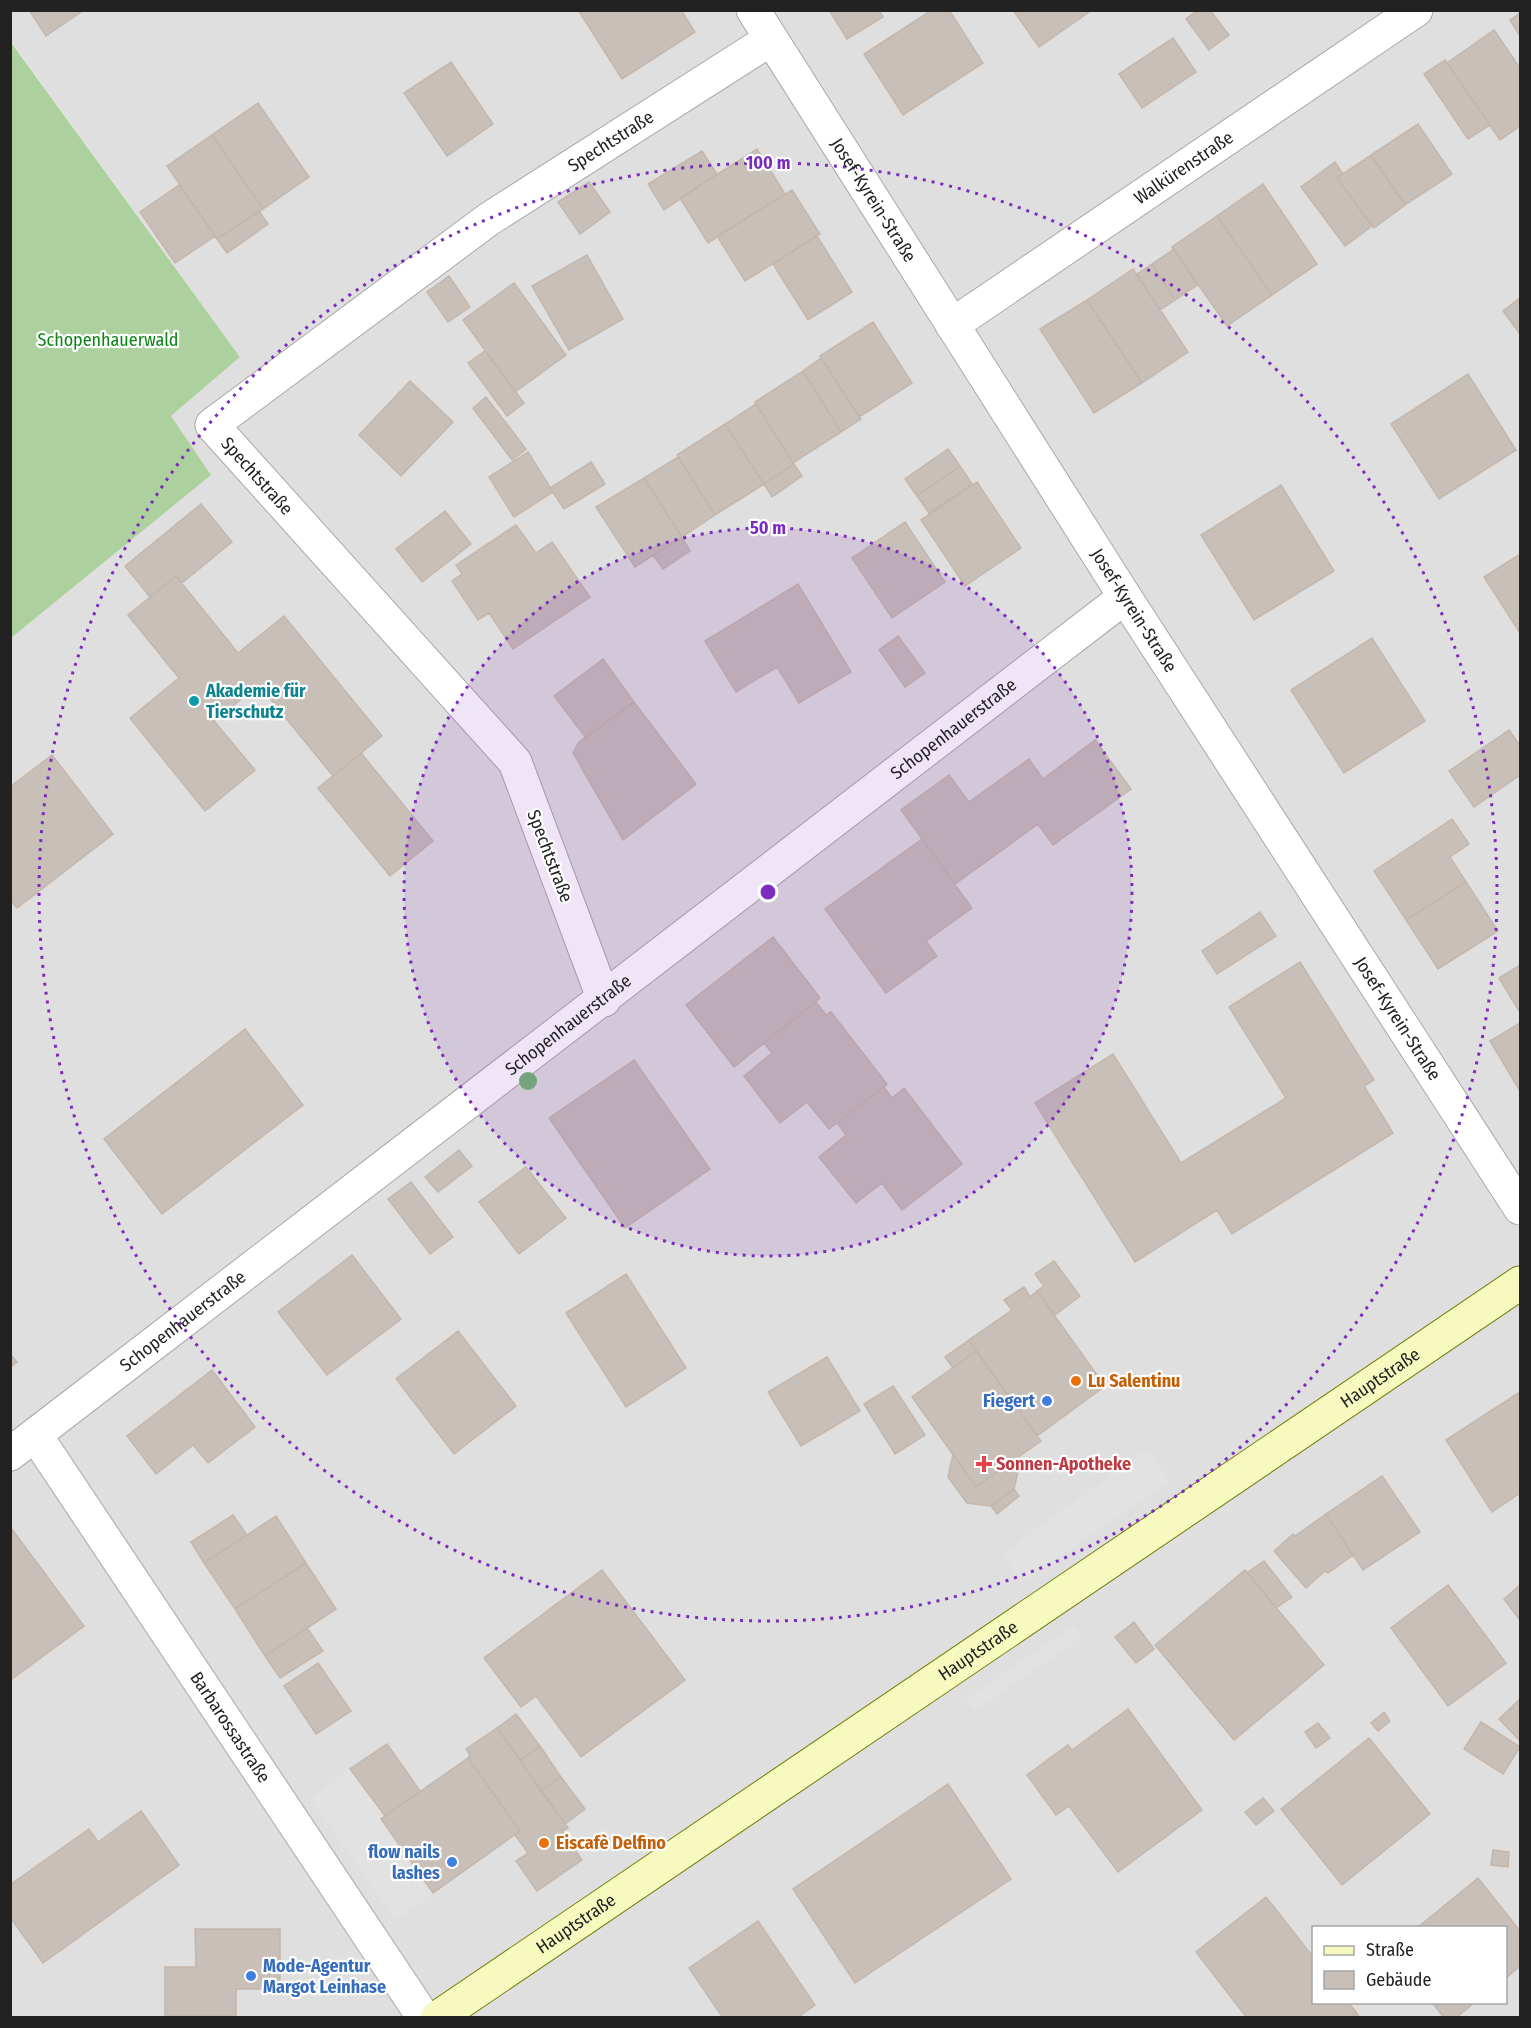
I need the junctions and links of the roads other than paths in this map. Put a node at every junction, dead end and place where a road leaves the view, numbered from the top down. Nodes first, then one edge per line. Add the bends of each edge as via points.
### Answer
1 (753, 10) edge
2 (1416, 10) edge
3 (771, 39) junction
4 (952, 325) junction
5 (1125, 597) junction
6 (604, 1000) junction
7 (1521, 1208) edge
8 (1521, 1283) edge
9 (23, 1445) edge
10 (424, 2018) edge
11 (437, 2018) edge

1 - 3 street, Josef-Kyrein-Straße
2 - 4 street, Walkürenstraße
3 - 4 street, Josef-Kyrein-Straße
3 - 6 street, Spechtstraße via 489,219 212,426 515,762
4 - 5 street, Josef-Kyrein-Straße
5 - 6 street, Schopenhauerstraße
5 - 7 street, Josef-Kyrein-Straße
6 - 9 street, Schopenhauerstraße
8 - 11 street, Hauptstraße
9 - 10 street, Barbarossastraße

